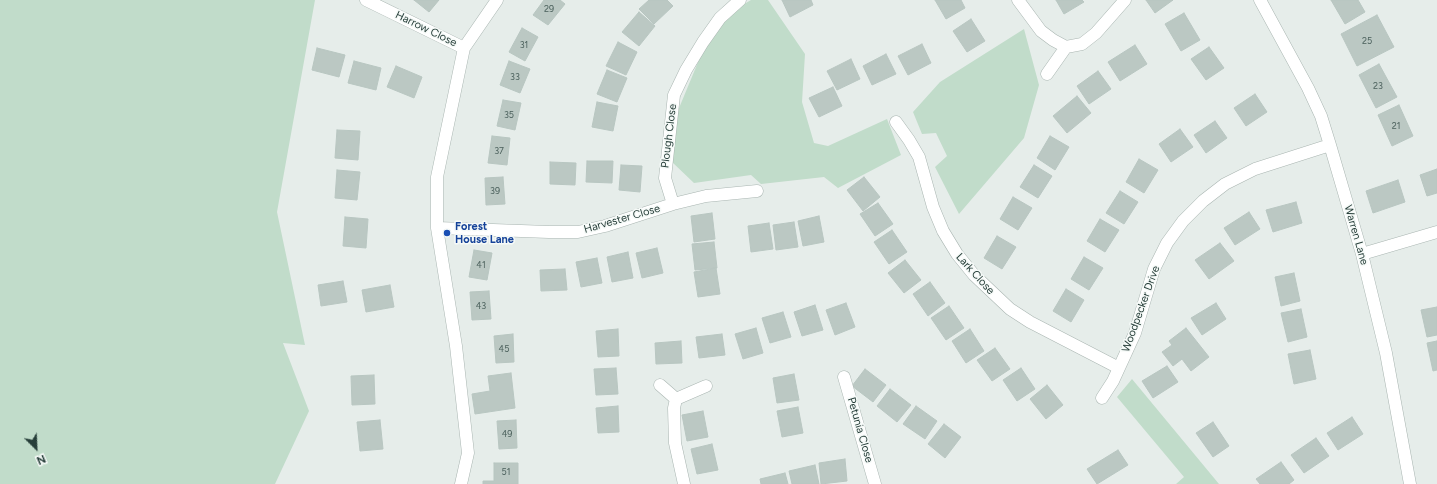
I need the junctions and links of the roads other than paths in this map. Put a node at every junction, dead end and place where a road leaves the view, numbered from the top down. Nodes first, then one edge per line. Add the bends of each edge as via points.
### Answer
1 (366, 0) edge
2 (498, 0) edge
3 (740, 0) edge
4 (1018, 0) edge
5 (1125, 0) edge
6 (1260, 0) edge
7 (1066, 47) junction
8 (464, 48) junction
9 (1048, 74) dead end
10 (896, 122) dead end
11 (1330, 145) junction
12 (757, 191) dead end
13 (672, 204) junction
14 (437, 228) junction
15 (1437, 232) edge
16 (1362, 254) junction
17 (1119, 368) junction
18 (844, 377) dead end
19 (660, 385) dead end
20 (706, 386) dead end
21 (1102, 398) dead end
22 (676, 399) junction
23 (461, 484) edge
24 (684, 484) edge
25 (875, 484) edge
26 (1410, 484) edge

1 - 8 street, Harrow Close
2 - 8 street
3 - 13 street, Plough Close via 720,18 703,42 674,95 664,178
4 - 7 street via 1041,31
5 - 7 street via 1096,33 1082,44
6 - 11 street, Warren Lane via 1308,88 1321,116
7 - 9 street
8 - 14 street via 437,177
10 - 17 street, Lark Close via 919,157 933,207 943,231 956,254 974,275 1010,309 1030,322
11 - 16 street, Warren Lane
11 - 17 street, Woodpecker Drive via 1255,169 1225,184 1182,221 1167,243 1154,270 1135,333
12 - 13 street, Harvester Close via 706,196
13 - 14 street, Harvester Close via 578,232
14 - 23 street via 456,346 468,453
15 - 16 street
16 - 26 street, Warren Lane via 1386,354
17 - 21 street, Woodpecker Drive
18 - 25 street, Petunia Close
19 - 22 street
20 - 22 street
22 - 24 street via 675,443

